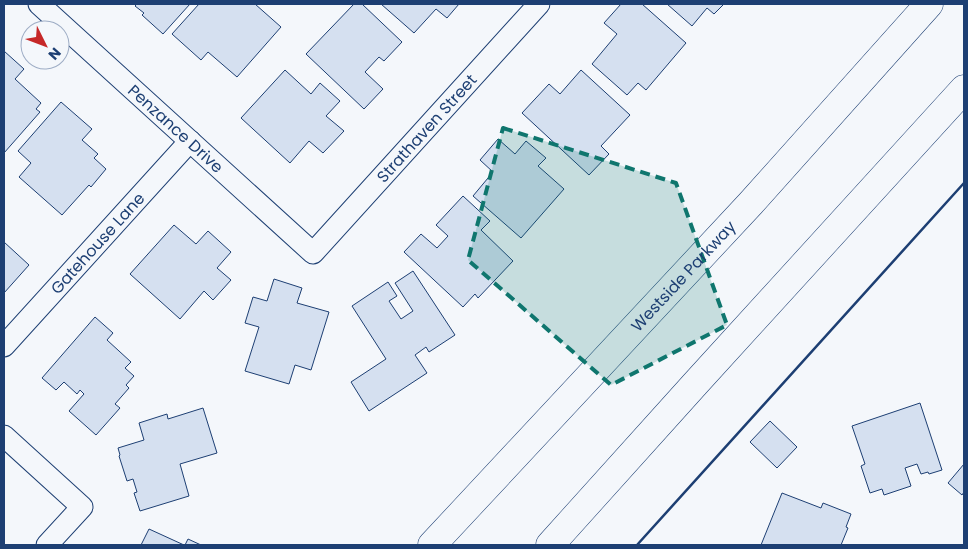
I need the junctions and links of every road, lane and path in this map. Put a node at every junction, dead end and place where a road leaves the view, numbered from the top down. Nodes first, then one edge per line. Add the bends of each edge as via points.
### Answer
1 (39, 4) edge
2 (539, 4) edge
3 (930, 4) edge
4 (964, 89) edge
5 (190, 141) junction
6 (313, 253) joint
7 (4, 346) edge
8 (4, 436) edge
9 (47, 545) edge
10 (432, 545) edge
11 (550, 545) edge

1 - 5 street, Penzance Drive
2 - 6 street, Strathaven Street
3 - 10 highway, Westside Parkway via 751,203
4 - 11 highway
5 - 6 street, Penzance Drive
5 - 7 street, Gatehouse Lane
8 - 9 street via 82,507

